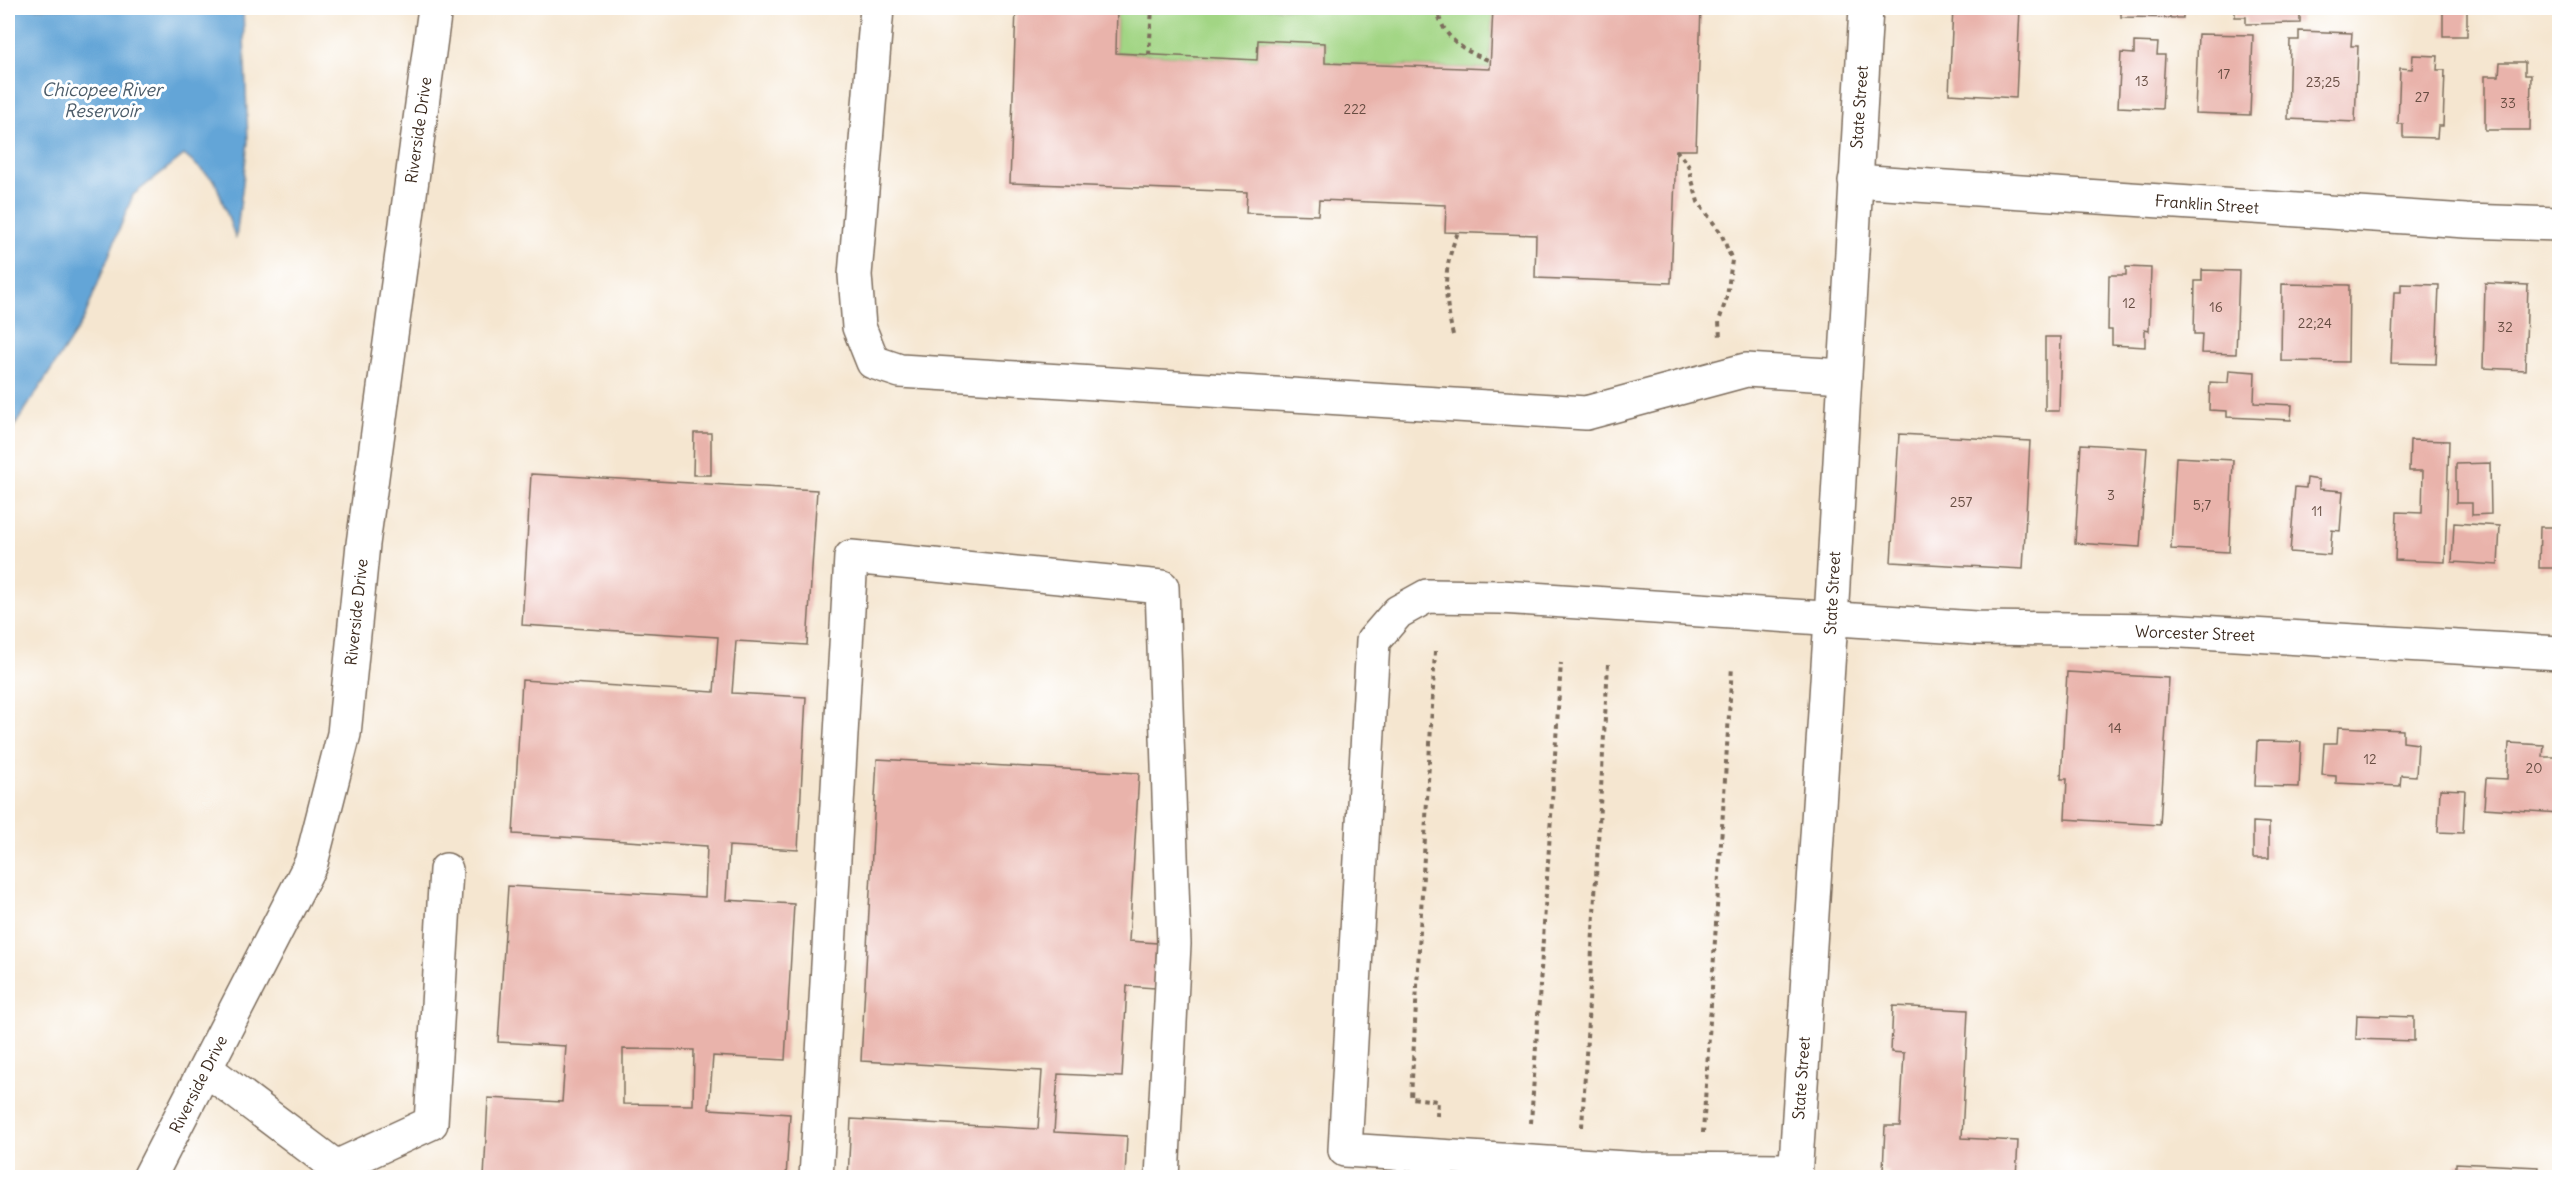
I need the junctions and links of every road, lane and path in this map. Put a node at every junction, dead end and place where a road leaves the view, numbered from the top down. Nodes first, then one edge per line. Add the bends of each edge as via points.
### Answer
1 (435, 8) edge
2 (877, 8) edge
3 (1152, 8) edge
4 (1437, 8) edge
5 (1866, 8) edge
6 (1149, 55) dead end
7 (1491, 61) dead end
8 (1676, 150) dead end
9 (1855, 181) junction
10 (2559, 224) edge
11 (1458, 232) dead end
12 (1454, 334) dead end
13 (1721, 344) dead end
14 (1844, 376) junction
15 (1831, 619) junction
16 (1435, 651) dead end
17 (2559, 652) edge
18 (1561, 663) dead end
19 (1608, 664) dead end
20 (1732, 666) dead end
21 (447, 870) dead end
22 (206, 1069) junction
23 (1439, 1115) dead end
24 (1531, 1123) dead end
25 (1581, 1127) dead end
26 (1470, 1168) edge
27 (1700, 1169) junction
28 (336, 1172) edge
29 (1639, 1173) edge
30 (1795, 1174) edge
31 (149, 1178) edge
32 (816, 1178) edge
33 (1162, 1178) edge

1 - 22 street, Riverside Drive via 363,544 344,734 311,863
2 - 14 street via 855,275 860,327 873,362 900,371 1586,413 1746,370
3 - 6 path
4 - 7 path via 1449,36
5 - 9 street, State Street
8 - 13 path via 1688,165 1698,202 1720,233 1732,260 1719,321
9 - 10 street, Franklin Street
9 - 14 street, State Street
11 - 12 path via 1444,282
14 - 15 street, State Street
15 - 17 street, Worcester Street via 1976,628 2165,630
15 - 26 street, Worcester Street via 1501,597 1427,596 1398,612 1373,641 1346,1150
15 - 30 street, State Street
16 - 23 path via 1411,1098 1438,1101
18 - 24 path
19 - 25 path
20 - 27 path
21 - 28 street via 431,1123
22 - 28 street
22 - 31 street, Riverside Drive
26 - 29 street
27 - 29 street
27 - 30 street
32 - 33 street via 850,557 1162,586 1174,944

